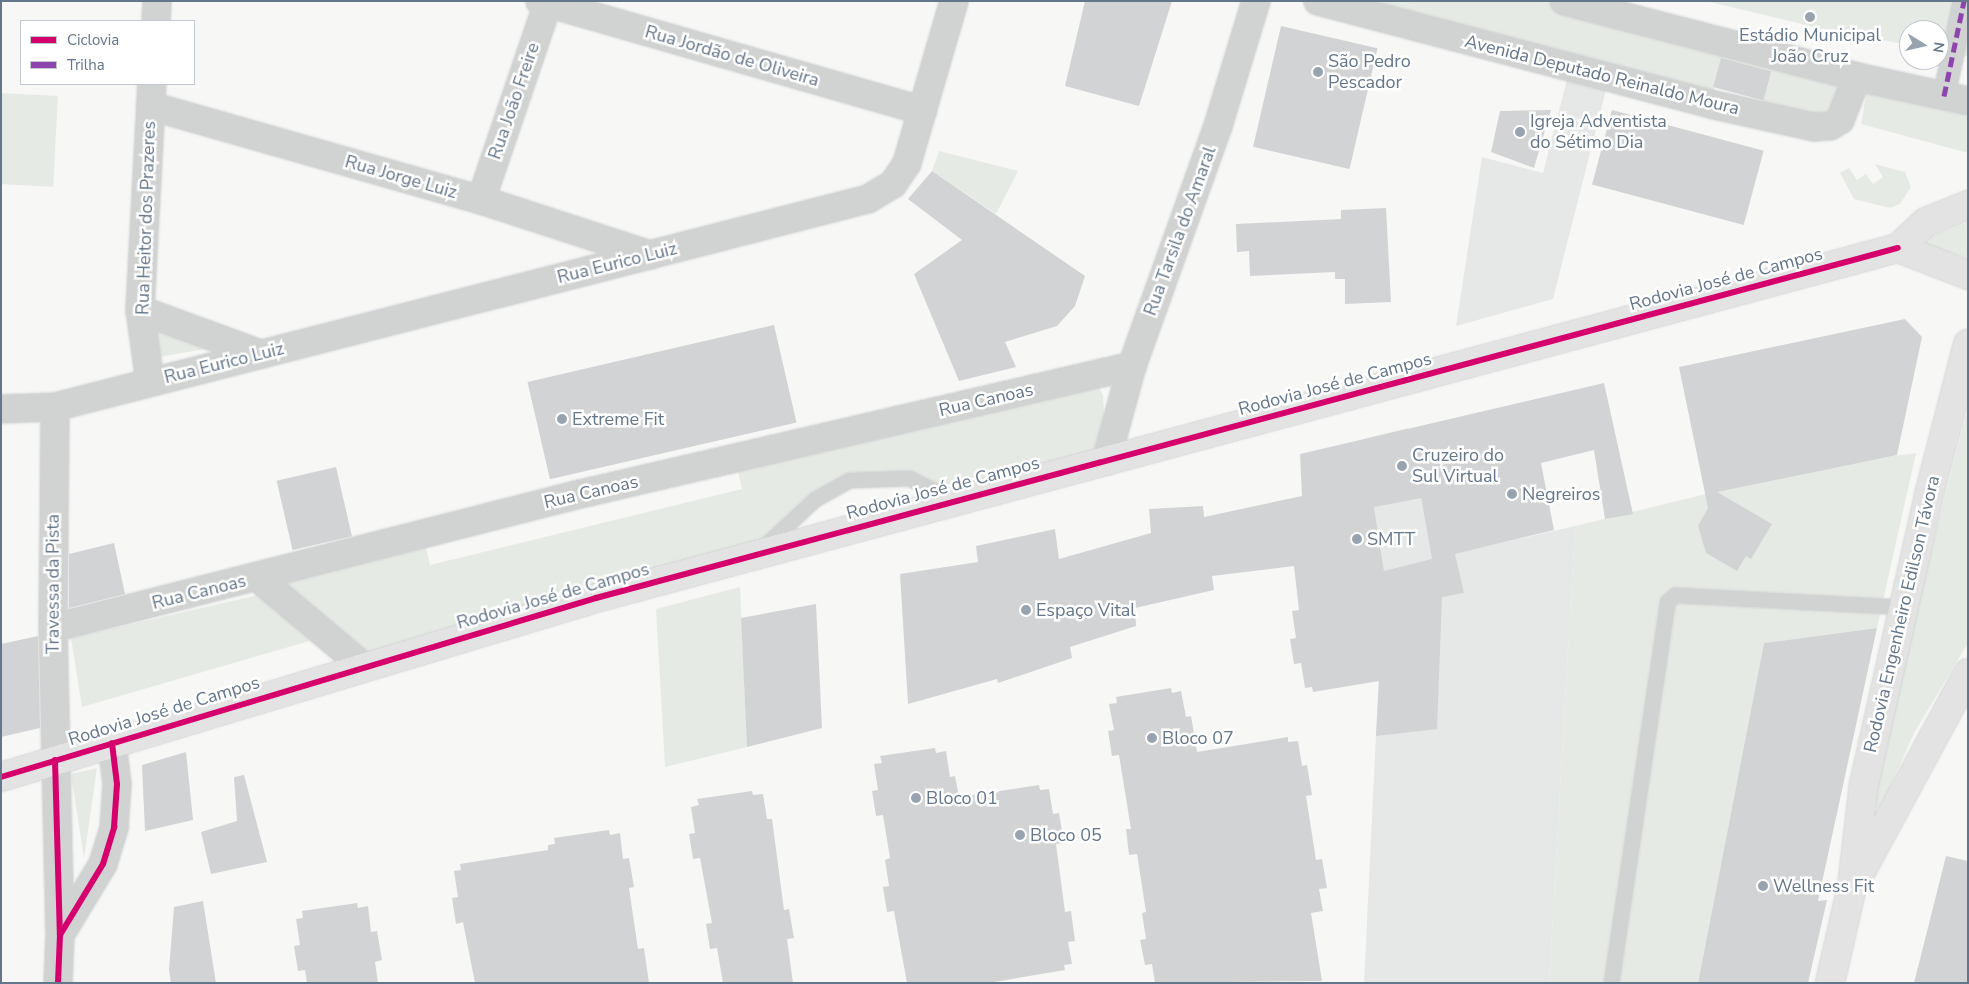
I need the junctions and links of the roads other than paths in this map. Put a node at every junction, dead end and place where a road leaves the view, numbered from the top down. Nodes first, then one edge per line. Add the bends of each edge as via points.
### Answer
1 (157, 1) edge
2 (954, 1) edge
3 (1256, 1) edge
4 (1318, 1) edge
5 (1564, 1) edge
6 (1964, 1) edge
7 (544, 2) edge
8 (156, 20) edge
9 (1857, 77) junction
10 (152, 95) edge
11 (1956, 98) edge
12 (923, 111) junction
13 (480, 200) junction
14 (1968, 205) edge
15 (1898, 248) junction
16 (650, 255) junction
17 (1968, 275) edge
18 (140, 310) junction
19 (1968, 344) edge
20 (260, 354) junction
21 (1132, 366) junction
22 (150, 382) junction
23 (55, 407) junction
24 (1, 409) edge
25 (1106, 461) junction
26 (953, 500) junction
27 (753, 556) junction
28 (257, 577) junction
29 (1904, 606) junction
30 (53, 628) junction
31 (363, 666) junction
32 (1968, 673) edge
33 (112, 742) junction
34 (55, 760) junction
35 (1, 777) edge
36 (1852, 887) junction
37 (60, 935) junction
38 (58, 983) edge
39 (1611, 983) edge
40 (1830, 983) edge

1 - 8 street
2 - 12 street, Rua Eurico Luiz
3 - 21 street, Rua Tarsila do Amaral via 1218,126
4 - 9 street, Avenida Deputado Reinaldo Moura via 1710,104 1814,127 1830,126 1840,120
5 - 9 street
6 - 11 street
7 - 12 street, Rua Jordão de Oliveira
7 - 13 street, Rua João Freire
9 - 11 street
10 - 13 street, Rua Jorge Luiz
10 - 18 street, Rua Heitor dos Prazeres
12 - 16 street, Rua Eurico Luiz via 908,163 893,184 868,199
13 - 16 street, Rua Jorge Luiz
14 - 15 main road, Rodovia José de Campos via 1926,222
15 - 17 main road
15 - 25 main road, Rodovia José de Campos
16 - 20 street, Rua Eurico Luiz
18 - 20 street
18 - 22 street, Rua Heitor dos Prazeres
19 - 29 main road, Rodovia Engenheiro Edilson Távora
20 - 22 street, Rua Eurico Luiz
21 - 25 street, Rua Tarsila do Amaral
21 - 28 street, Rua Canoas via 576,495
22 - 23 street, Rua Eurico Luiz
23 - 24 street, Rua Eurico Luiz
23 - 30 street, Travessa da Pista
25 - 26 main road, Rodovia José de Campos
26 - 27 main road, Rodovia José de Campos
26 - 27 lane via 909,478 849,480 815,499
27 - 31 main road, Rodovia José de Campos
28 - 30 street, Rua Canoas
28 - 31 street
29 - 36 main road, Rodovia Engenheiro Edilson Távora via 1864,784
29 - 39 lane via 1675,595 1667,602
30 - 34 street, Travessa da Pista
31 - 33 main road, Rodovia José de Campos
32 - 36 main road, Rodovia Engenheiro Edilson Távora
33 - 34 main road, Rodovia José de Campos
33 - 37 street via 117,784 114,827 103,864
34 - 35 main road, Rodovia José de Campos
34 - 37 street, Travessa da Pista
36 - 40 main road, Rodovia Engenheiro Edilson Távora
37 - 38 street, Travessa da Pista

